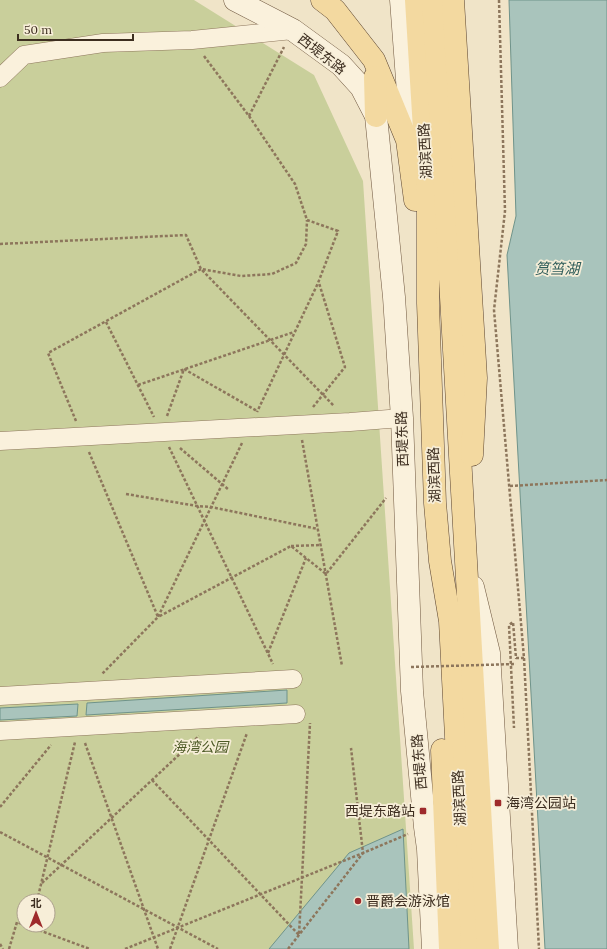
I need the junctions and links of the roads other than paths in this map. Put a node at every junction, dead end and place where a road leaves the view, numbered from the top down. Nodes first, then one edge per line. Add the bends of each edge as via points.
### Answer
1 (235, 0) edge
2 (322, 0) edge
3 (401, 0) edge
4 (416, 0) edge
5 (433, 0) edge
6 (453, 0) edge
7 (293, 30) junction
8 (374, 60) junction
9 (0, 78) edge
10 (376, 116) junction
11 (436, 193) junction
12 (416, 213) junction
13 (428, 303) junction
14 (402, 418) junction
15 (0, 441) edge
16 (465, 556) junction
17 (440, 561) junction
18 (287, 679) road end
19 (0, 696) edge
20 (303, 717) road end
21 (0, 731) edge
22 (433, 949) edge
23 (450, 949) edge
24 (467, 949) edge
25 (488, 949) edge
26 (507, 949) edge

1 - 7 main road, 西堤东路
2 - 8 main road via 335,10
3 - 12 main road
4 - 11 main road, 湖滨西路
5 - 11 main road, 湖滨西路
6 - 16 main road via 476,378
7 - 9 street via 192,40 103,43 24,55
7 - 10 main road, 西堤东路 via 341,65 361,87
8 - 10 main road
8 - 12 main road via 406,140
10 - 14 main road, 西堤东路 via 394,297
11 - 13 main road, 湖滨西路
11 - 16 main road, 湖滨西路
12 - 13 main road
13 - 17 main road, 湖滨西路 via 434,503
14 - 15 street
14 - 22 main road, 西堤东路 via 411,668 428,849
16 - 25 main road, 湖滨西路
16 - 26 main road via 489,653
17 - 23 main road via 440,692
17 - 24 main road, 湖滨西路 via 450,621
18 - 19 street
20 - 21 street via 252,716

